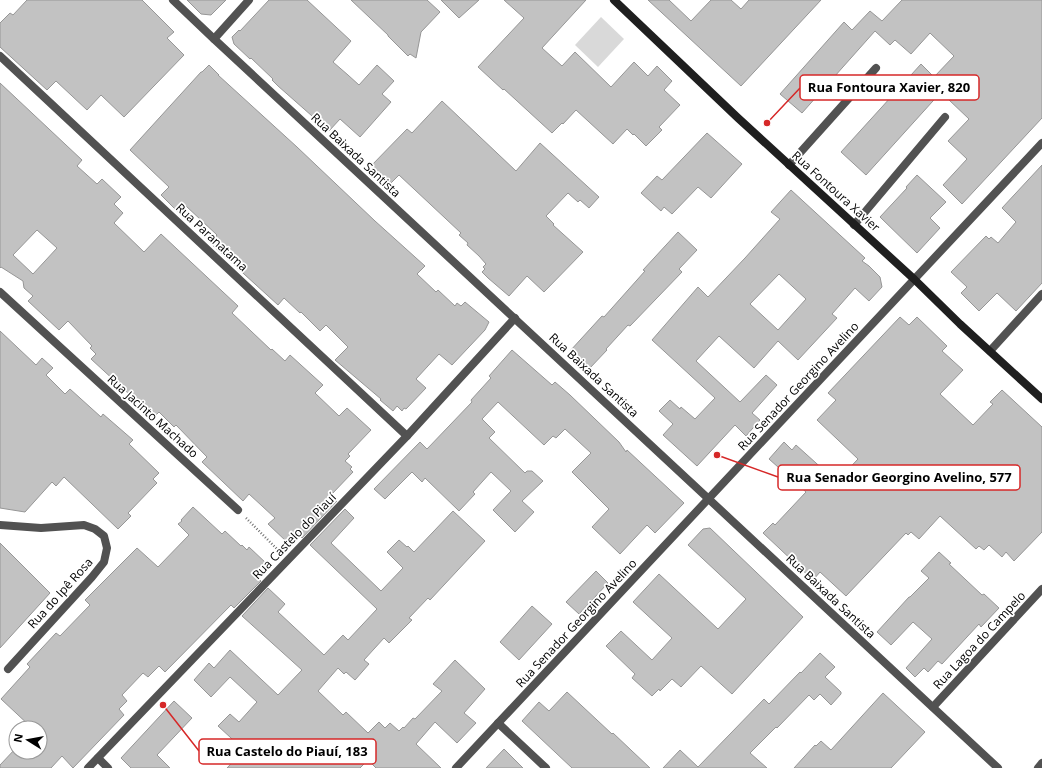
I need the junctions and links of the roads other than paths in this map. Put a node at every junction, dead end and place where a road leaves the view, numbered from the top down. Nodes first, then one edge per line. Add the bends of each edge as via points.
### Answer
1 (173, 0) edge
2 (249, 0) edge
3 (614, 0) edge
4 (214, 39) junction
5 (0, 56) edge
6 (876, 68) dead end
7 (945, 117) dead end
8 (1042, 143) edge
9 (789, 165) junction
10 (854, 225) junction
11 (914, 279) junction
12 (0, 292) edge
13 (1042, 294) edge
14 (515, 318) junction
15 (990, 351) junction
16 (1042, 399) edge
17 (407, 436) junction
18 (709, 499) junction
19 (238, 510) road end
20 (0, 526) edge
21 (1042, 589) edge
22 (8, 669) dead end
23 (933, 707) junction
24 (498, 723) junction
25 (98, 758) junction
26 (1042, 763) edge
27 (88, 768) edge
28 (108, 768) edge
29 (456, 768) edge
30 (546, 768) edge
31 (998, 768) edge
32 (1038, 768) edge

1 - 4 street, Rua Baixada Santista
2 - 4 street
3 - 9 main road, Rua Fontoura Xavier
4 - 14 street, Rua Baixada Santista
5 - 17 street, Rua Paranatama
6 - 9 street
7 - 10 street
8 - 11 street, Rua Senador Georgino Avelino
9 - 10 main road, Rua Fontoura Xavier
10 - 11 main road, Rua Fontoura Xavier
11 - 15 main road, Rua Fontoura Xavier
11 - 18 street, Rua Senador Georgino Avelino
12 - 19 street, Rua Jacinto Machado
13 - 15 street
14 - 17 street, Rua Castelo do Piauí
14 - 18 street, Rua Baixada Santista
15 - 16 main road, Rua Fontoura Xavier
17 - 25 street, Rua Castelo do Piauí
18 - 23 street, Rua Baixada Santista
18 - 24 street, Rua Senador Georgino Avelino
20 - 22 street, Rua do Ipê Rosa via 41,528 84,525 104,536 107,548 104,562 92,577
21 - 23 street, Rua Lagoa do Campelo
23 - 31 street, Rua Baixada Santista
24 - 29 street, Rua Senador Georgino Avelino
24 - 30 street
25 - 27 street, Rua Castelo do Piauí
25 - 28 street
26 - 32 street

